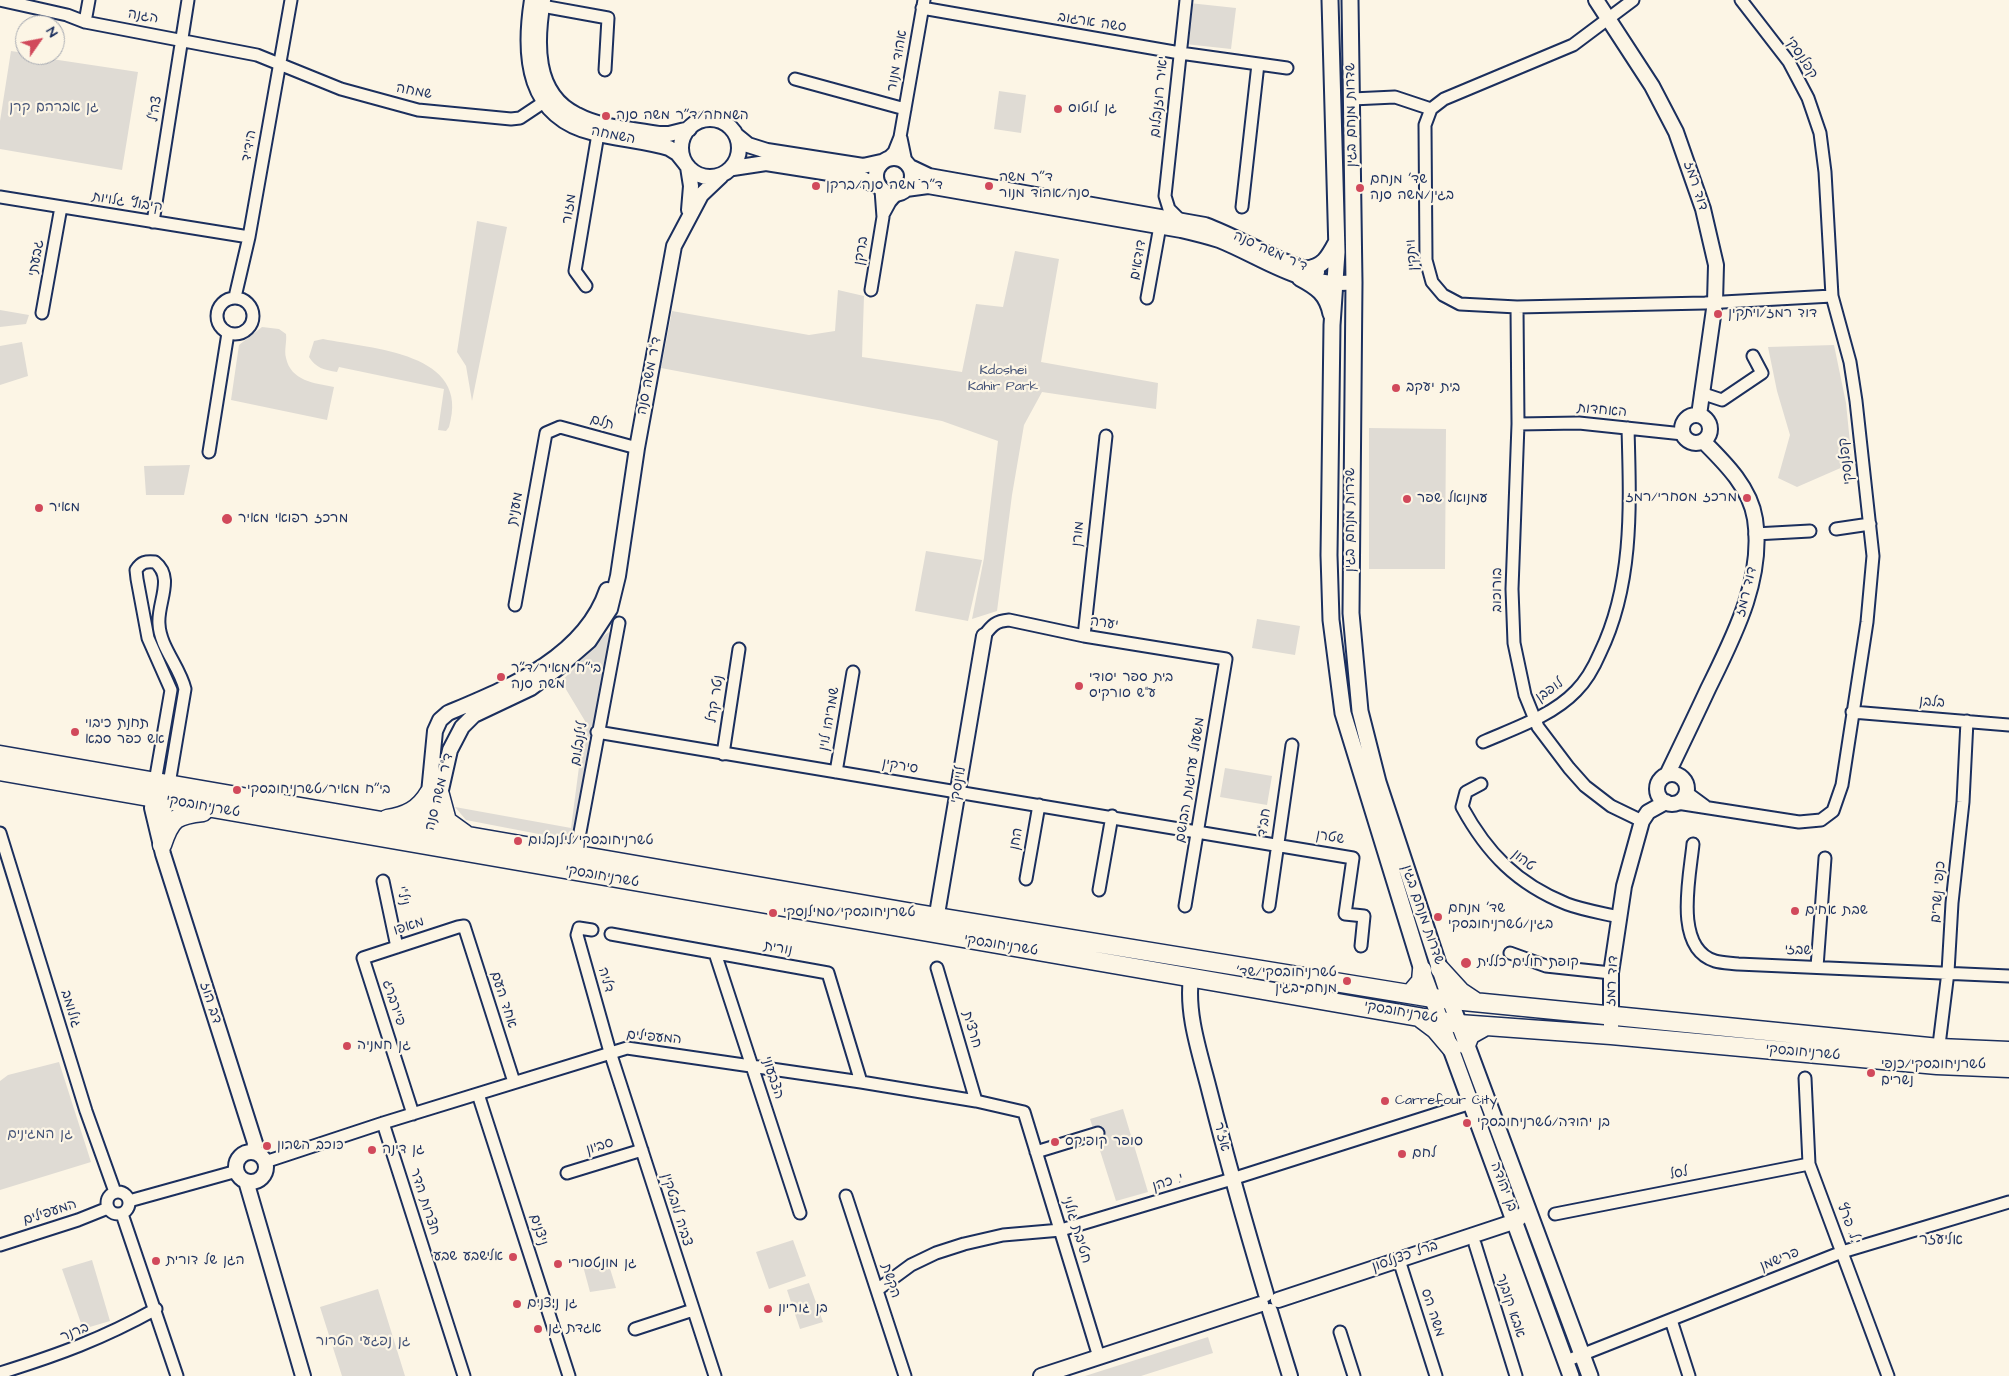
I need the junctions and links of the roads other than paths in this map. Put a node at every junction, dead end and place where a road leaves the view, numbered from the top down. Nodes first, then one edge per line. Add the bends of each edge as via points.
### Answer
1 (0, 0) edge
2 (89, 0) edge
3 (188, 0) edge
4 (291, 0) edge
5 (1186, 0) edge
6 (1330, 0) edge
7 (1350, 0) edge
8 (1596, 0) edge
9 (1634, 0) edge
10 (1741, 0) edge
11 (539, 2) edge
12 (923, 4) edge
13 (1608, 18) junction
14 (85, 22) junction
15 (183, 39) junction
16 (1180, 53) junction
17 (280, 64) junction
18 (1258, 64) junction
19 (1287, 68) dead end
20 (605, 70) dead end
21 (795, 79) dead end
22 (548, 99) junction
23 (1352, 99) junction
24 (905, 109) junction
25 (1432, 109) junction
26 (902, 126) junction
27 (689, 129) junction
28 (598, 134) junction
29 (737, 136) junction
30 (884, 160) junction
31 (908, 164) junction
32 (686, 165) junction
33 (727, 172) junction
34 (880, 188) junction
35 (902, 192) junction
36 (1165, 196) junction
37 (0, 198) edge
38 (61, 207) junction
39 (1242, 207) dead end
40 (1146, 214) junction
41 (883, 217) junction
42 (1179, 219) junction
43 (153, 222) junction
44 (684, 223) junction
45 (1160, 226) junction
46 (249, 237) junction
47 (1337, 242) junction
48 (1303, 274) junction
49 (1336, 280) junction
50 (1354, 282) junction
51 (586, 286) dead end
52 (871, 290) dead end
53 (1832, 296) junction
54 (235, 297) junction
55 (1147, 298) dead end
56 (1714, 302) junction
57 (1517, 307) junction
58 (42, 313) dead end
59 (1333, 320) junction
60 (228, 333) junction
61 (1753, 356) dead end
62 (1701, 393) junction
63 (1699, 415) junction
64 (1518, 424) junction
65 (560, 427) joint
66 (1628, 428) junction
67 (1683, 434) junction
68 (1106, 436) dead end
69 (1703, 441) junction
70 (637, 448) junction
71 (208, 452) dead end
72 (1870, 524) junction
73 (1836, 529) dead end
74 (1810, 531) dead end
75 (623, 532) junction
76 (1755, 534) junction
77 (515, 605) dead end
78 (619, 623) dead end
79 (984, 636) joint
80 (1084, 636) junction
81 (740, 649) dead end
82 (1226, 659) joint
83 (853, 672) dead end
84 (1852, 712) junction
85 (1535, 719) junction
86 (1967, 721) junction
87 (2009, 725) edge
88 (597, 732) junction
89 (1483, 742) dead end
90 (1292, 745) dead end
91 (723, 754) junction
92 (0, 755) edge
93 (0, 771) edge
94 (836, 772) junction
95 (1674, 776) junction
96 (1481, 784) dead end
97 (161, 791) junction
98 (958, 792) junction
99 (1686, 792) junction
100 (434, 794) junction
101 (1667, 799) junction
102 (1039, 804) junction
103 (1707, 807) junction
104 (220, 810) junction
105 (1112, 816) junction
106 (1645, 816) junction
107 (375, 820) junction
108 (1197, 830) junction
109 (0, 833) edge
110 (426, 834) junction
111 (470, 836) junction
112 (1278, 844) junction
113 (1693, 844) dead end
114 (162, 849) junction
115 (576, 854) junction
116 (1825, 858) dead end
117 (573, 872) junction
118 (1026, 879) dead end
119 (383, 881) dead end
120 (1099, 890) dead end
121 (1185, 906) dead end
122 (1269, 906) dead end
123 (937, 917) junction
124 (1620, 917) junction
125 (464, 926) joint
126 (592, 930) dead end
127 (611, 934) dead end
128 (934, 934) junction
129 (1361, 946) dead end
130 (397, 947) junction
131 (715, 953) junction
132 (1510, 953) dead end
133 (363, 958) joint
134 (1816, 967) junction
135 (936, 968) dead end
136 (1440, 969) junction
137 (1422, 970) junction
138 (1948, 972) junction
139 (1611, 973) junction
140 (2009, 976) edge
141 (1191, 977) junction
142 (1410, 994) junction
143 (1442, 999) junction
144 (1481, 1004) junction
145 (1612, 1014) junction
146 (1417, 1016) junction
147 (1441, 1020) junction
148 (1459, 1024) junction
149 (1486, 1026) junction
150 (1611, 1035) junction
151 (1459, 1047) junction
152 (1939, 1048) junction
153 (2009, 1051) edge
154 (610, 1052) junction
155 (752, 1065) junction
156 (1937, 1065) junction
157 (2009, 1068) edge
158 (1805, 1078) dead end
159 (514, 1082) junction
160 (861, 1082) junction
161 (478, 1094) junction
162 (976, 1101) junction
163 (1471, 1103) junction
164 (1024, 1112) joint
165 (413, 1114) junction
166 (382, 1123) junction
167 (1098, 1133) dead end
168 (642, 1150) junction
169 (254, 1152) junction
170 (1036, 1152) junction
171 (265, 1162) junction
172 (1809, 1164) junction
173 (567, 1173) dead end
174 (242, 1176) junction
175 (1232, 1179) junction
176 (114, 1192) junction
177 (846, 1196) dead end
178 (129, 1201) junction
179 (2009, 1202) edge
180 (108, 1208) junction
181 (1528, 1210) junction
182 (800, 1213) dead end
183 (122, 1214) junction
184 (1555, 1214) dead end
185 (1516, 1221) junction
186 (1061, 1230) junction
187 (1474, 1244) dead end
188 (0, 1245) edge
189 (1842, 1252) junction
190 (1399, 1260) junction
191 (877, 1290) junction
192 (1269, 1302) junction
193 (156, 1309) junction
194 (694, 1310) junction
195 (1671, 1320) junction
196 (635, 1329) dead end
197 (1340, 1332) dead end
198 (1583, 1355) junction
199 (1099, 1357) junction
200 (1566, 1361) junction
201 (0, 1373) edge
202 (177, 1376) edge
203 (303, 1376) edge
204 (464, 1376) edge
205 (569, 1376) edge
206 (715, 1376) edge
207 (905, 1376) edge
208 (1041, 1376) edge
209 (1290, 1376) edge
210 (1354, 1376) edge
211 (1436, 1376) edge
212 (1516, 1376) edge
213 (1571, 1376) edge
214 (1590, 1376) edge
215 (1689, 1376) edge
216 (1888, 1376) edge

1 - 14 street, הגנה
2 - 14 street
3 - 15 street, צה"ל
4 - 17 street, הידיד
5 - 16 street, יאיר רוזנבלום
6 - 47 main road, שדרות מנחם בגין
7 - 23 main road, שדרות מנחם בגין
8 - 13 street, דוד רמז
9 - 13 street
10 - 53 street, קפלנסקי via 1789,62 1808,98 1820,133
11 - 20 street via 608,18
11 - 22 street via 540,67
12 - 16 street, סשה ארגוב
12 - 24 street, אהוד מנור
13 - 25 street via 1573,45 1444,99
13 - 56 street, דוד רמז via 1652,86 1685,154 1703,209 1716,265
14 - 15 street, הגנה
15 - 17 street, הגנה via 257,55
15 - 43 street, צה"ל
16 - 18 street, סשה ארגוב
16 - 36 street, יאיר רוזנבלום
17 - 22 street, שמחה via 341,89 418,110 511,120 520,118
17 - 46 street, הידיד
18 - 19 street, סשה ארגוב
18 - 39 street
21 - 24 street
22 - 27 street, השמחה via 597,122 659,134
22 - 28 street, השמחה via 560,119
23 - 25 street via 1395,97
23 - 50 main road, שדרות מנחם בגין
24 - 26 street, אהוד מנור
25 - 57 street, ויתקין via 1425,125 1426,260 1432,282 1443,295 1460,304
26 - 30 street, אהוד מנור via 897,145
26 - 31 street, אהוד מנור via 902,148
27 - 29 street via 698,122 718,120 727,124
27 - 32 street via 681,148
28 - 32 street, השמחה via 669,148
28 - 51 street, מזור via 575,271
29 - 30 street via 748,145 767,151 863,166
29 - 33 street via 740,149
30 - 31 street via 900,158
30 - 34 street via 876,172
31 - 35 street via 912,179
31 - 40 street, ד"ר משה סנה via 929,176
32 - 33 street via 703,177
32 - 44 street, ד"ר משה סנה via 690,201
33 - 34 street via 766,163 860,178
33 - 44 street, ד"ר משה סנה via 701,195
34 - 35 street via 890,194
34 - 41 street, ברקן
35 - 41 street, ברקן via 890,202
35 - 45 street, ד"ר משה סנה via 928,186
36 - 40 street via 1157,208
36 - 42 street via 1169,209
37 - 38 street, קיבוץ גלויות
38 - 43 street, קיבוץ גלויות
38 - 58 street, גבעתי
40 - 42 street, ד"ר משה סנה
41 - 52 street, ברקן
42 - 48 street, ד"ר משה סנה via 1222,231
43 - 46 street, קיבוץ גלויות
44 - 70 street, ד"ר משה סנה via 674,246
45 - 48 street, ד"ר משה סנה via 1218,240
45 - 55 street, דודאים
46 - 54 street, הידיד
47 - 48 main road via 1320,266
47 - 49 main road, שדרות מנחם בגין
48 - 49 street, ד"ר משה סנה
48 - 59 main road via 1324,294
49 - 50 street, ד"ר משה סנה
49 - 59 main road, שדרות מנחם בגין
50 - 136 main road, שדרות מנחם בגין via 1351,613 1360,711 1378,782
53 - 56 street, ויתקין
53 - 72 street, קפלנסקי via 1850,362
54 - 60 street via 223,301 217,312 218,324
54 - 60 street via 249,304 253,316 246,330
56 - 57 street, ויתקין
56 - 62 street, דוד רמז
57 - 64 street, בורוכוב
59 - 137 main road, שדרות מנחם בגין via 1329,555 1331,620 1343,713
60 - 71 street
61 - 62 street via 1762,373 1722,400
62 - 63 street, דוד רמז
63 - 67 street via 1690,416 1684,422
63 - 69 street, דוד רמז via 1709,427
64 - 66 street, האחדות via 1579,423
64 - 85 street, בורוכוב via 1512,589 1514,643 1525,695
65 - 70 street, תלם
65 - 77 street, מענית via 546,433
66 - 67 street, האחדות
66 - 85 street, לופבן via 1628,545 1621,593 1608,637 1590,675 1577,691
67 - 69 street, דוד רמז via 1694,442
68 - 80 street, מורן
69 - 76 street, דוד רמז via 1742,487 1755,519
70 - 75 street, ד"ר משה סנה
72 - 73 street
72 - 84 street, קפלנסקי via 1871,583
74 - 76 street
75 - 100 street, ד"ר משה סנה via 618,576 604,620 577,653 544,679 468,719 450,750
75 - 100 street, ד"ר משה סנה via 600,607 569,644 526,678 448,713 440,720 435,731
76 - 95 street, דוד רמז via 1755,564 1739,625 1681,748
78 - 88 street, לילנבלום
79 - 80 street, יערה via 992,625 1009,620
79 - 98 street, לוינסקי
80 - 82 street, יערה
81 - 91 street, נטר קרל
82 - 108 street, משעול ערוגות הבושם
83 - 94 street, שמריהו לוין
84 - 86 street, בלבן
84 - 103 street, קפלנסקי via 1842,785 1833,812 1821,820 1799,822
85 - 89 street, לופבן
85 - 106 street, בורוכוב via 1553,748 1585,786 1611,806
86 - 87 street, בלבן
86 - 138 street, כנפי נשרים
88 - 91 street, סירקין
88 - 115 street, לילנבלום
90 - 112 street, חב"ד
91 - 94 street, סירקין
92 - 97 main road, טשרניחובסקי
93 - 97 main road, טשרניחובסקי
94 - 98 street, סירקין
95 - 99 street via 1685,783
95 - 101 street, דוד רמז via 1660,779
96 - 124 street, טהון via 1466,792 1462,807 1477,835 1496,858 1531,887 1568,905
97 - 97 street via 185,689 158,624 164,574 155,562 148,561 140,564 136,579 148,638 171,690
97 - 104 main road, טשרניחובסקי
97 - 107 main road, טשרניחובסקי
97 - 114 street, דב הוז via 152,808
98 - 102 street, סירקין
98 - 123 street, לוינסקי
99 - 101 street via 1683,798
99 - 103 street, קפלנסקי
100 - 107 main road via 410,813
100 - 110 street, ד"ר משה סנה
100 - 111 main road via 451,826
101 - 103 street, קפלנסקי
101 - 106 street
102 - 105 street, סירקין
102 - 118 street, החן
104 - 110 main road, טשרניחובסקי
104 - 114 main road via 177,816 167,830
105 - 108 street, סירקין
105 - 120 street
106 - 124 street, דוד רמז via 1624,886
107 - 110 main road, טשרניחובסקי
108 - 112 street, שטרן
108 - 121 street, משעול ערוגות הבושם
109 - 176 street, גולומב
110 - 111 main road, טשרניחובסקי
110 - 117 main road, טשרניחובסקי
111 - 115 main road, טשרניחובסקי
112 - 122 street, חב"ד
112 - 129 street, שטרן via 1353,858 1345,914 1364,916
113 - 134 street, שבזי via 1687,922 1691,939 1702,953 1714,961 1738,964
114 - 169 street, דב הוז via 255,1143
115 - 117 street, לילנבלום
115 - 123 main road, טשרניחובסקי
116 - 134 street
117 - 128 main road, טשרניחובסקי
119 - 130 street, ניל"י
123 - 128 street, לוינסקי
123 - 142 main road, טשרניחובסקי
124 - 139 street, דוד רמז
125 - 130 street, מאפו
125 - 159 street, אחד העם
126 - 154 street, דליה via 579,928 577,935
127 - 131 street, נורית
128 - 141 main road, טשרניחובסקי
130 - 133 street, מאפו
131 - 155 street, הצבעוני
131 - 160 street, נורית via 828,973
132 - 139 street via 1546,966
133 - 165 street, פיירברג
134 - 138 street, שבזי
135 - 162 street, חרצית
136 - 143 main road, שדרות מנחם בגין
136 - 144 main road via 1461,992
137 - 142 main road via 1421,981
137 - 143 main road, שדרות מנחם בגין
138 - 140 street, שבזי
138 - 152 street, כנפי נשרים
139 - 145 street, דוד רמז
141 - 146 main road, טשרניחובסקי
141 - 175 street, אז"ר via 1194,1030
142 - 143 main road, טשרניחובסקי
143 - 144 main road, טשרניחובסקי
143 - 147 main road, בן יהודה
143 - 148 main road, שדרות מנחם בגין
144 - 145 main road, טשרניחובסקי
145 - 150 street, דוד רמז
145 - 152 main road, טשרניחובסקי
146 - 147 main road, טשרניחובסקי
146 - 151 main road
147 - 148 main road, טשרניחובסקי
147 - 151 main road, בן יהודה
148 - 149 main road, טשרניחובסקי
148 - 151 main road, בן יהודה
149 - 150 main road, טשרניחובסקי
149 - 151 main road via 1470,1035
150 - 156 main road, טשרניחובסקי
151 - 163 main road, בן יהודה
151 - 181 main road, בן יהודה
152 - 153 main road, טשרניחובסקי
152 - 156 street, כנפי נשרים
154 - 155 street, המעפילים via 627,1048
154 - 159 street, המעפילים
154 - 168 street, צביה לובטקין
155 - 160 street, המעפילים
155 - 182 street, הצבעוני
156 - 157 main road, טשרניחובסקי
158 - 172 street, י.ל. פרץ
159 - 161 street, המעפילים
160 - 162 street, המעפילים
161 - 165 street, המעפילים
161 - 205 street, ניצנים
162 - 164 street, המעפילים
163 - 175 street, י. כהן
163 - 185 main road, בן יהודה
164 - 170 street, חטיבת גולני
165 - 166 street, המעפילים
166 - 171 street, המעפילים
166 - 204 street, חצרות הדר
167 - 170 street
168 - 173 street, סביון
168 - 194 street, צביה לובטקין
169 - 171 street
169 - 174 street via 246,1153 236,1164
170 - 186 street, חטיבת גולני
171 - 174 street via 265,1171 260,1178
172 - 184 street, לסל
172 - 189 street, י.ל. פרץ
174 - 178 street
174 - 203 street
175 - 186 street, י. כהן
175 - 192 street, אז"ר
176 - 178 street via 124,1193
176 - 180 street via 107,1199
177 - 191 street, הקשת
178 - 183 street
179 - 189 street, פרישמן
180 - 183 street via 112,1213
180 - 188 street, המעפילים
181 - 185 street, ברל כצנלסון
181 - 198 main road, בן יהודה
183 - 193 street
185 - 190 street, ברל כצנלסון
185 - 200 main road, בן יהודה
186 - 191 street, י. כהן via 1003,1235 936,1253 910,1265
186 - 199 street, חטיבת גולני
187 - 212 street, אבא קובנר
189 - 195 street, פרישמן
189 - 216 street, י.ל. פרץ
190 - 192 street, ברל כצנלסון
190 - 211 street, משה הס
191 - 207 street, הקשת
192 - 199 street, ברל כצנלסון
192 - 209 street, אז"ר
193 - 201 street, ברנר via 113,1333 64,1354
193 - 202 street
194 - 196 street
194 - 206 street, צביה לובטקין
195 - 198 street, פרישמן
195 - 215 street
197 - 210 street
198 - 200 street, פרישמן
198 - 214 main road, בן יהודה
199 - 208 street, ברל כצנלסון
200 - 213 main road, בן יהודה

